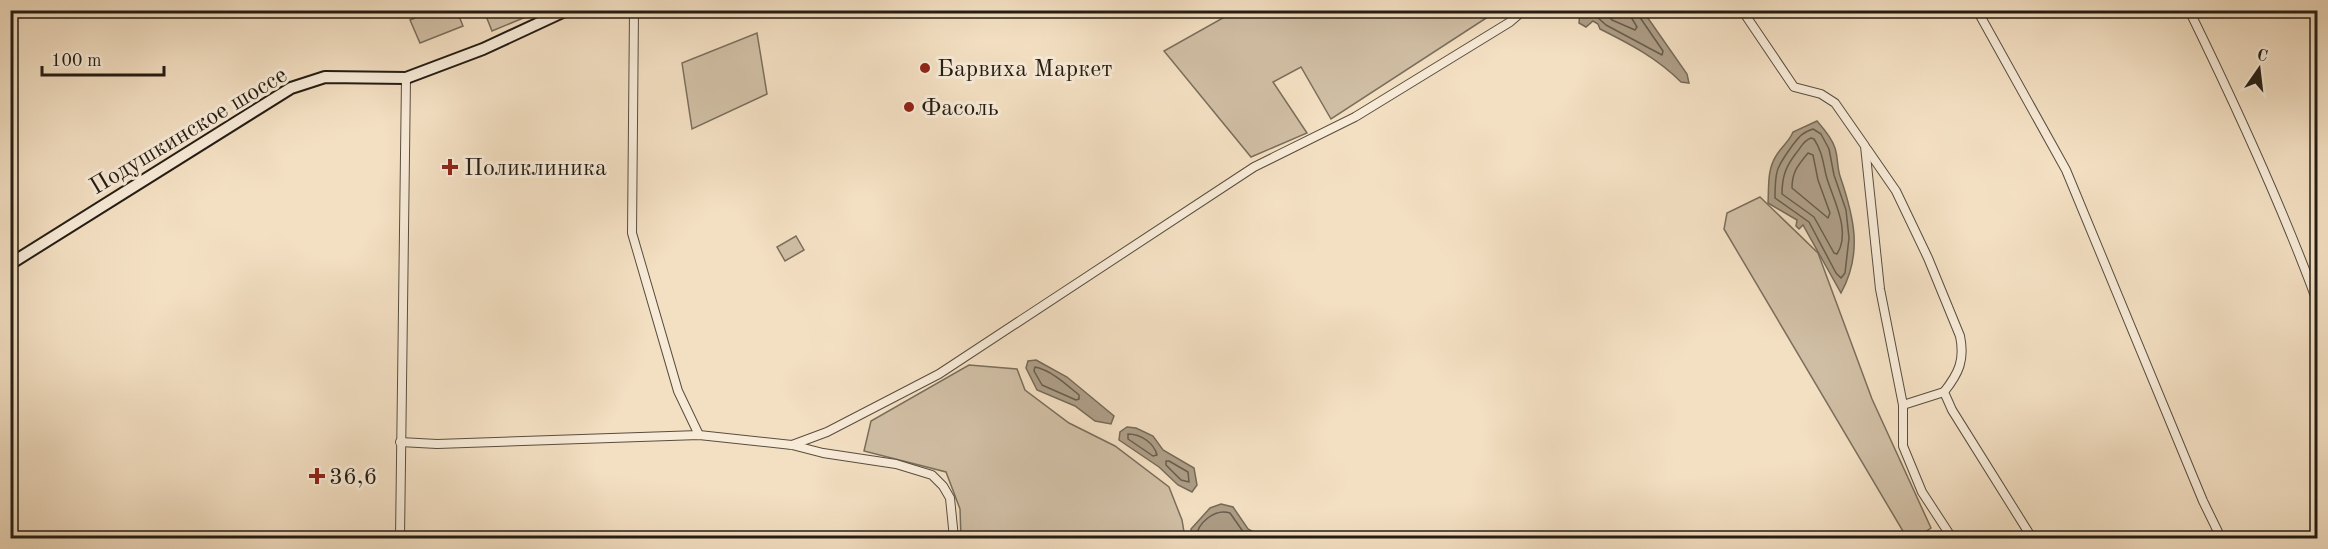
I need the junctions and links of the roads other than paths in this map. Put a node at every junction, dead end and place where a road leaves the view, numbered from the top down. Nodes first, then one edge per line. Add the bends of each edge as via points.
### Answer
1 (567, 10) edge
2 (634, 10) edge
3 (1524, 10) edge
4 (1742, 10) edge
5 (1977, 10) edge
6 (2189, 10) edge
7 (406, 78) junction
8 (1865, 146) junction
9 (10, 264) edge
10 (2318, 304) edge
11 (1944, 392) junction
12 (1903, 405) junction
13 (699, 435) junction
14 (400, 442) junction
15 (792, 445) junction
16 (400, 538) edge
17 (954, 538) edge
18 (1952, 538) edge
19 (2032, 538) edge
20 (2221, 538) edge

1 - 7 main road, Подушкинское шоссе via 491,46
2 - 13 street via 632,233 678,391
3 - 15 street via 1355,117 1254,167 939,374 827,432
4 - 8 street via 1794,87 1821,94 1835,103
5 - 20 street via 2066,170
6 - 10 street via 2294,239
7 - 9 main road, Подушкинское шоссе via 325,77 291,88
7 - 14 street
8 - 11 street via 1896,191 1960,336 1962,364
8 - 12 street via 1880,289
11 - 12 street
11 - 19 street
12 - 18 street via 1903,446 1922,492
13 - 14 street
13 - 15 street
14 - 16 street
15 - 17 street via 896,464 932,475 950,498

